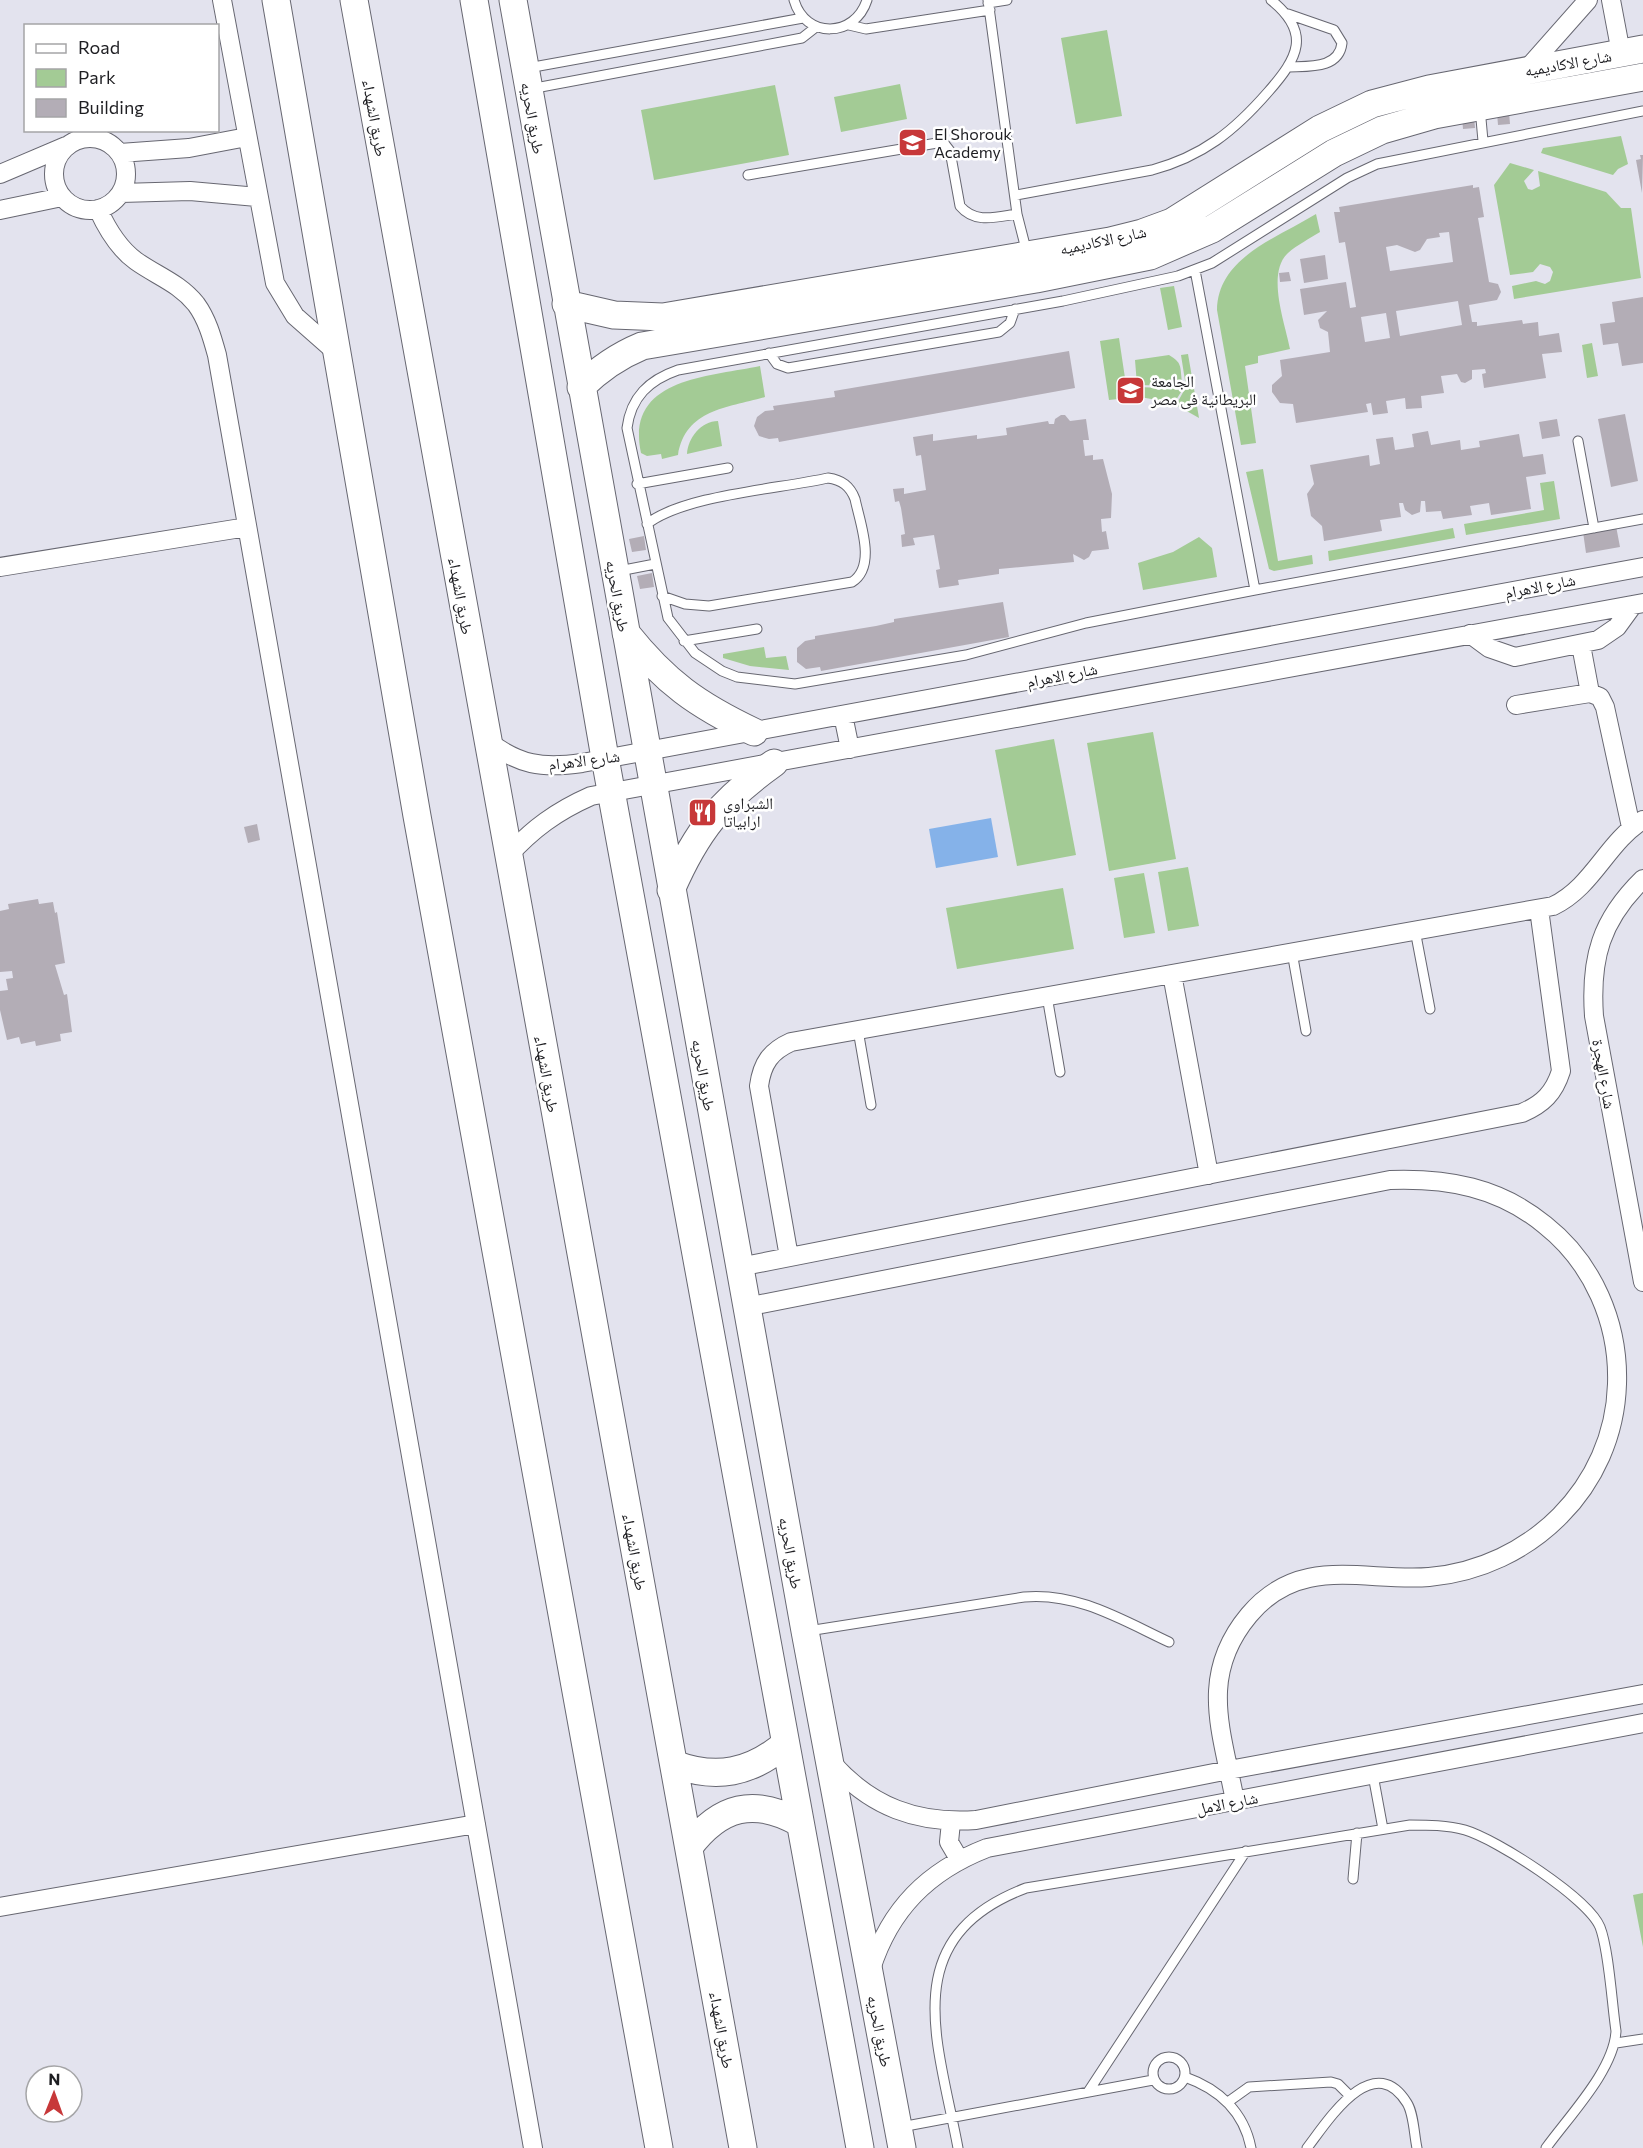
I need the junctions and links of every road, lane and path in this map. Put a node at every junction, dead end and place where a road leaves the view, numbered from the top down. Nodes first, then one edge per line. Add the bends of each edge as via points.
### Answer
1 (222, 0) edge
2 (276, 0) edge
3 (354, 0) edge
4 (474, 0) edge
5 (513, 0) edge
6 (794, 0) edge
7 (879, 0) edge
8 (1008, 0) edge
9 (1271, 0) edge
10 (1588, 0) edge
11 (1611, 0) edge
12 (867, 1) edge
13 (989, 4) edge
14 (1288, 14) junction
15 (802, 18) junction
16 (849, 25) junction
17 (816, 27) junction
18 (1632, 51) edge
19 (1289, 67) junction
20 (1524, 71) junction
21 (488, 75) junction
22 (1643, 77) edge
23 (527, 79) junction
24 (1480, 107) junction
25 (1643, 111) edge
26 (1345, 115) junction
27 (247, 137) junction
28 (1357, 141) junction
29 (1483, 141) junction
30 (68, 145) junction
31 (120, 153) junction
32 (0, 174) edge
33 (748, 175) dead end
34 (121, 193) junction
35 (1016, 195) junction
36 (62, 197) junction
37 (257, 197) junction
38 (98, 209) junction
39 (0, 210) edge
40 (1017, 214) junction
41 (1032, 267) junction
42 (1195, 270) junction
43 (566, 304) junction
44 (1015, 309) junction
45 (337, 353) junction
46 (769, 353) junction
47 (581, 387) junction
48 (1578, 441) dead end
49 (728, 468) dead end
50 (637, 484) junction
51 (1643, 519) edge
52 (646, 524) junction
53 (247, 527) junction
54 (1594, 528) junction
55 (655, 564) junction
56 (0, 567) edge
57 (1643, 567) edge
58 (614, 572) junction
59 (575, 581) junction
60 (1254, 590) junction
61 (662, 596) junction
62 (1638, 604) edge
63 (757, 629) dead end
64 (623, 630) junction
65 (1470, 634) junction
66 (684, 641) junction
67 (1581, 645) junction
68 (1590, 693) junction
69 (1516, 705) dead end
70 (843, 715) junction
71 (811, 722) junction
72 (754, 732) junction
73 (486, 740) junction
74 (849, 749) junction
75 (646, 752) junction
76 (818, 755) junction
77 (605, 758) junction
78 (774, 763) junction
79 (652, 785) junction
80 (611, 793) junction
81 (1637, 823) edge
82 (507, 857) junction
83 (1643, 879) edge
84 (671, 890) junction
85 (1539, 909) junction
86 (1415, 930) junction
87 (1292, 952) junction
88 (1172, 974) junction
89 (1047, 996) junction
90 (1430, 1009) dead end
91 (858, 1030) junction
92 (1306, 1031) dead end
93 (1060, 1072) dead end
94 (871, 1105) dead end
95 (1209, 1175) junction
96 (789, 1257) junction
97 (739, 1267) junction
98 (1643, 1282) edge
99 (746, 1307) junction
100 (707, 1315) junction
101 (799, 1595) junction
102 (759, 1602) junction
103 (805, 1631) junction
104 (1169, 1642) dead end
105 (1643, 1694) edge
106 (1643, 1723) edge
107 (785, 1744) junction
108 (829, 1760) junction
109 (674, 1764) junction
110 (1229, 1770) junction
111 (1373, 1775) junction
112 (1235, 1802) junction
113 (951, 1822) junction
114 (800, 1823) junction
115 (476, 1824) junction
116 (1383, 1829) junction
117 (1357, 1833) junction
118 (689, 1847) junction
119 (1246, 1851) junction
120 (959, 1859) junction
121 (1353, 1879) dead end
122 (0, 1907) edge
123 (869, 1974) junction
124 (1643, 2039) edge
125 (1616, 2043) junction
126 (1185, 2077) junction
127 (1154, 2080) junction
128 (1089, 2092) junction
129 (1349, 2095) junction
130 (1228, 2102) junction
131 (952, 2117) junction
132 (900, 2138) edge
133 (859, 2141) edge
134 (533, 2148) edge
135 (659, 2148) edge
136 (743, 2148) edge
137 (958, 2148) edge
138 (1251, 2148) edge
139 (1307, 2148) edge
140 (1417, 2148) edge
141 (1546, 2148) edge

1 - 27 street
2 - 45 street
3 - 73 street, طريق الشهداء
4 - 21 street
5 - 23 street, طريق الحريه
6 - 15 lane
7 - 12 lane
8 - 13 lane
9 - 14 lane
10 - 20 street
11 - 18 street
12 - 16 lane via 863,12
13 - 16 lane via 866,29
13 - 35 lane
14 - 19 lane via 1296,40
14 - 19 lane via 1334,30 1342,43 1337,58 1331,62
15 - 17 lane
15 - 23 lane
16 - 17 lane via 827,30
17 - 23 lane via 802,38
18 - 20 street, شارع الاكاديميه
19 - 35 lane via 1240,123 1174,164
20 - 26 street, شارع الاكاديميه via 1400,95
21 - 23 street
21 - 59 street
22 - 24 street, شارع الاكاديميه
23 - 43 street, طريق الحريه
24 - 28 street, شارع الاكاديميه via 1408,121
24 - 29 lane
25 - 29 lane
26 - 28 street
26 - 41 street, شارع الاكاديميه via 1172,222
27 - 31 street via 189,148
27 - 37 street
28 - 41 street, شارع الاكاديميه via 1182,244 1118,264
29 - 42 lane via 1362,170 1228,254
30 - 31 street via 96,138
30 - 32 street
30 - 36 street via 58,156 54,170 55,184
31 - 34 street via 126,166
33 - 40 lane via 943,142 950,151 960,206 965,212 981,219
34 - 37 street via 190,191
34 - 38 street via 111,204
35 - 40 lane
36 - 38 street via 73,206
36 - 39 street
37 - 45 street via 280,294 295,316
38 - 53 street via 120,246 136,261 178,285 210,329
40 - 41 lane
41 - 43 street, شارع الاكاديميه via 663,316 614,315
41 - 47 street, شارع الاكاديميه via 642,346 599,369
42 - 44 lane
42 - 60 lane
43 - 47 street, طريق الحريه
44 - 46 lane
44 - 46 lane via 1010,322 999,332 788,368 777,364
45 - 135 street
46 - 50 lane via 678,370 645,387 632,405 627,428
47 - 58 street, طريق الحريه
48 - 54 lane
49 - 50 lane
50 - 52 lane
51 - 54 lane
52 - 55 lane
52 - 61 lane via 691,504 828,478 843,483 855,499 866,558 863,573 852,582 709,606 685,604
53 - 56 street
53 - 115 street
54 - 60 lane
55 - 58 lane
55 - 61 lane
57 - 70 street, شارع الاهرام
58 - 59 street
58 - 64 street, طريق الحريه
59 - 77 street
60 - 66 lane via 1086,623 966,655 795,684 737,677 708,663
61 - 66 lane via 668,618
62 - 65 street, شارع الاهرام
62 - 67 street via 1606,636
63 - 66 lane
64 - 72 street via 680,690
64 - 75 street, طريق الحريه
65 - 67 street via 1489,648 1515,657
65 - 74 street, شارع الاهرام
67 - 68 street
68 - 69 street
68 - 81 street via 1600,697 1605,706
70 - 71 street, شارع الاهرام
70 - 74 street
71 - 72 street, شارع الاهرام
71 - 76 street
72 - 75 street, شارع الاهرام
73 - 77 street, شارع الاهرام via 506,755 530,764 556,767
73 - 82 street, طريق الشهداء
74 - 76 street, شارع الاهرام
75 - 77 street, شارع الاهرام
75 - 79 street, طريق الحريه
76 - 78 street, شارع الاهرام
77 - 80 street
78 - 79 street, شارع الاهرام
78 - 84 street via 740,788 711,818 687,853
79 - 80 street, شارع الاهرام
79 - 84 street, طريق الحريه
80 - 82 street, شارع الاهرام via 591,796 544,820
80 - 100 street
81 - 85 street via 1577,892
82 - 109 street, طريق الشهداء
83 - 98 street, شارع الهجرة via 1608,922 1597,952 1592,984 1594,1016
84 - 97 street, طريق الحريه
85 - 86 street
85 - 95 street via 1561,1056 1561,1071 1548,1098 1522,1113
86 - 87 street
86 - 90 lane
87 - 88 street
87 - 92 lane
88 - 89 street
88 - 95 street
89 - 91 street
89 - 93 lane
91 - 94 lane
91 - 96 street via 791,1042 767,1058 760,1071 759,1086
95 - 96 street
96 - 97 street
97 - 99 street, طريق الحريه
99 - 100 street
99 - 101 street, طريق الحريه
99 - 110 street via 1390,1180 1462,1183 1529,1212 1558,1235 1581,1263 1612,1328 1617,1401 1609,1436 1595,1470 1550,1527 1492,1562 1431,1576 1336,1573 1305,1579 1276,1592 1251,1612 1232,1638 1220,1668 1216,1699
100 - 102 street
101 - 102 street
101 - 103 street, طريق الحريه
102 - 107 street
103 - 104 lane via 1050,1596 1088,1604
103 - 108 street, طريق الحريه
105 - 110 street, شارع الامل
106 - 111 street, شارع الامل
107 - 109 street via 752,1767 733,1772 713,1774
107 - 114 street
108 - 113 street, شارع الامل via 870,1798 913,1816
108 - 123 street, طريق الحريه
109 - 118 street, طريق الشهداء
110 - 112 street
110 - 113 street, شارع الامل
111 - 112 street, شارع الامل
111 - 116 lane
112 - 120 street, شارع الامل via 987,1848
113 - 120 street via 949,1842
114 - 118 street via 760,1808 739,1809 719,1817
114 - 133 street
115 - 122 street
115 - 134 street
116 - 117 lane
116 - 125 lane via 1437,1825 1464,1830 1490,1840 1581,1901 1601,1930
117 - 119 lane
117 - 121 lane
118 - 136 street, طريق الشهداء
119 - 128 lane
119 - 131 lane via 1026,1888 997,1899 972,1917 952,1940 939,1968 933,1998
120 - 123 street, شارع الامل via 934,1875 898,1911 878,1946
123 - 132 street, طريق الحريه
124 - 125 lane
125 - 141 lane via 1609,2062
126 - 127 lane via 1178,2087 1167,2090
126 - 127 lane via 1178,2059 1164,2057 1153,2066
126 - 130 lane
127 - 128 lane
128 - 131 lane
129 - 130 lane via 1331,2082 1249,2087
129 - 139 lane
129 - 140 lane via 1373,2084 1398,2092 1408,2104
130 - 138 lane via 1240,2118
131 - 132 lane
131 - 137 lane
132 - 133 street

